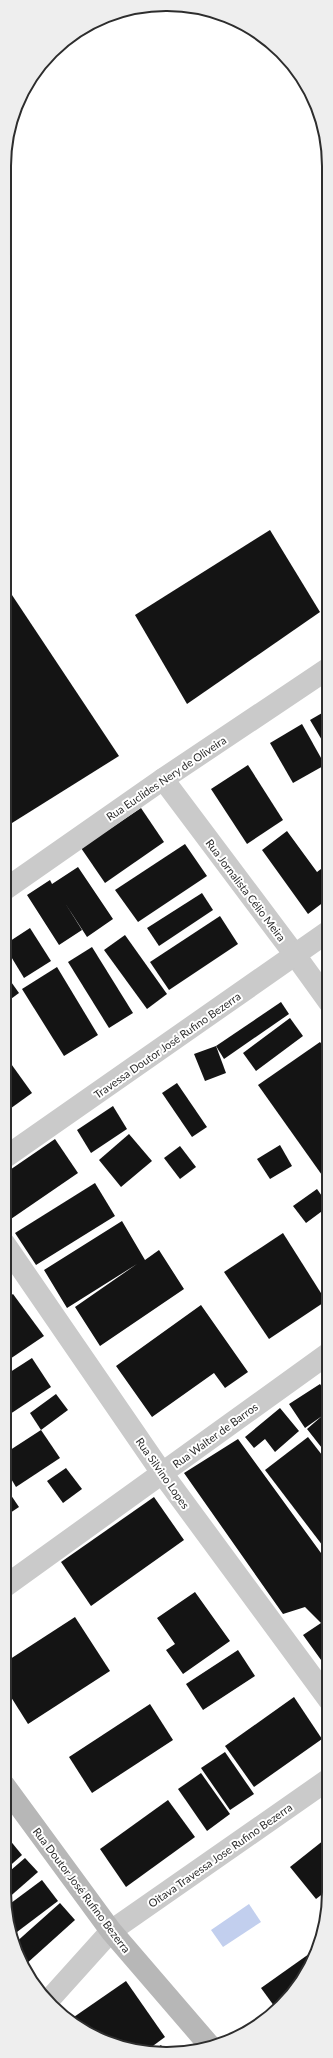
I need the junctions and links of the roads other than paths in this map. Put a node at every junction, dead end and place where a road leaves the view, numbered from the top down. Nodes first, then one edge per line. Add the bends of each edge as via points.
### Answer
1 (322, 673) edge
2 (163, 779) junction
3 (11, 885) edge
4 (322, 936) edge
5 (295, 955) junction
6 (322, 992) edge
7 (11, 1153) edge
8 (11, 1253) edge
9 (322, 1358) edge
10 (162, 1473) junction
11 (11, 1582) edge
12 (322, 1690) edge
13 (322, 1784) edge
14 (11, 1795) edge
15 (111, 1931) junction
16 (52, 1996) edge
17 (207, 2042) edge

1 - 2 street, Rua Euclides Nery de Oliveira
2 - 3 street, Rua Euclides Nery de Oliveira
2 - 5 street, Rua Jornalista Célio Meira
4 - 5 street, Travessa Doutor José Rufino Bezerra
5 - 6 street, Rua Jornalista Célio Meira
5 - 7 street, Travessa Doutor José Rufino Bezerra
8 - 10 street, Rua Silvino Lopes
9 - 10 street, Rua Walter de Barros
10 - 11 street, Rua Walter de Barros
10 - 12 street, Rua Silvino Lopes
13 - 15 street, Oitava Travessa Jose Rufino Bezerra
14 - 15 main road, Rua Doutor José Rufino Bezerra
15 - 16 street, Oitava Travessa Jose Rufino Bezerra
15 - 17 main road, Rua Doutor José Rufino Bezerra

